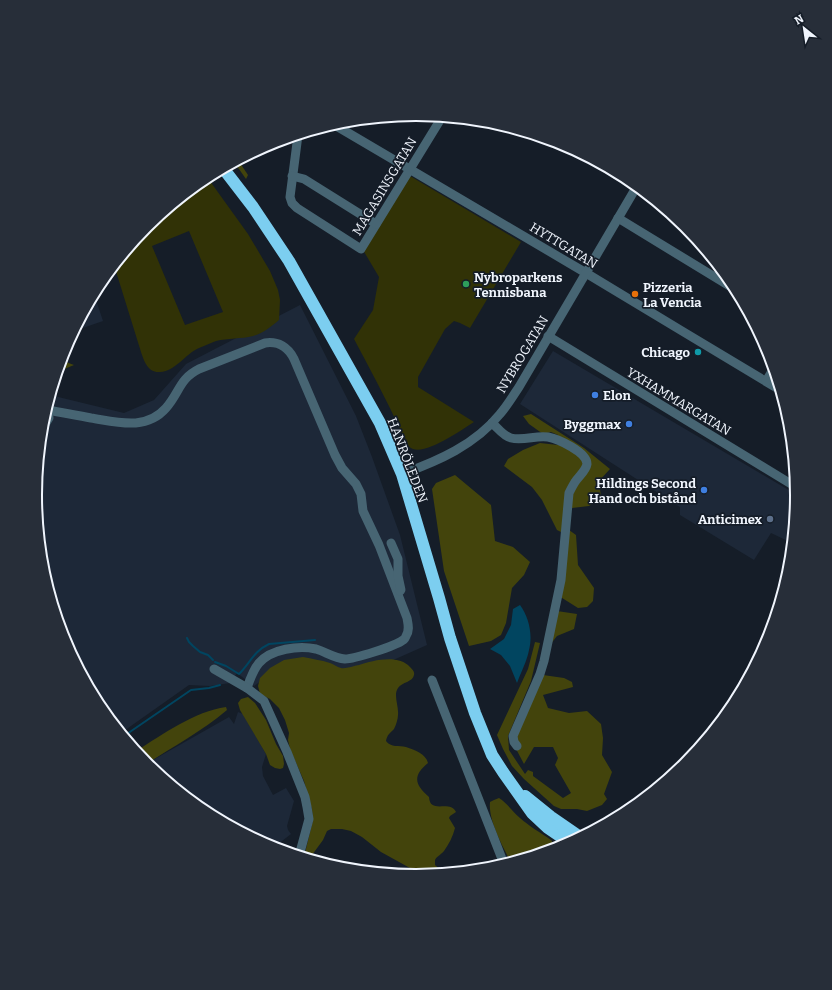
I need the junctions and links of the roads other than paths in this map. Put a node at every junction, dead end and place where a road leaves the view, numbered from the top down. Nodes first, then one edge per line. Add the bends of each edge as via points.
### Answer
1 (438, 122) edge
2 (341, 129) edge
3 (297, 141) edge
4 (410, 168) junction
5 (227, 172) edge
6 (292, 176) junction
7 (634, 191) edge
8 (618, 218) junction
9 (376, 224) junction
10 (586, 273) junction
11 (724, 283) edge
12 (548, 336) junction
13 (770, 375) edge
14 (766, 381) junction
15 (773, 386) edge
16 (52, 410) edge
17 (492, 423) junction
18 (402, 474) junction
19 (790, 483) edge
20 (391, 543) dead end
21 (397, 593) junction
22 (214, 668) dead end
23 (432, 680) dead end
24 (248, 688) junction
25 (517, 746) dead end
26 (514, 787) junction
27 (575, 833) edge
28 (563, 839) edge
29 (301, 850) edge
30 (502, 859) edge

1 - 4 street, MAGASINSGATAN
2 - 4 street, HYTTGATAN
3 - 6 street
4 - 9 street, MAGASINSGATAN
4 - 10 street, HYTTGATAN
5 - 18 highway, HANRÖLEDEN via 289,261 380,423
6 - 9 street via 304,179
6 - 9 street, MAGASINSGATAN via 290,197 294,205 361,249
7 - 8 street, NYBROGATAN
8 - 10 street, NYBROGATAN
8 - 11 street
10 - 12 street, NYBROGATAN
10 - 14 street, HYTTGATAN
12 - 17 street, NYBROGATAN via 509,403
12 - 19 street, YXHAMMARGATAN
13 - 14 street
14 - 15 street, HYTTGATAN
16 - 21 street via 121,423 142,422 164,410 183,381 194,371 260,344 270,342 282,345 294,359 335,455 361,494 363,511
17 - 18 street, NYBROGATAN via 449,454
17 - 25 street via 510,437 548,437 564,443 582,454 587,463 569,493 558,595 542,669 513,736
18 - 26 highway, HANRÖLEDEN via 450,638 475,713 492,755
20 - 21 street via 398,559 401,590
21 - 24 street via 409,629 402,641 350,658 305,648 277,652 259,663
22 - 24 street
23 - 30 street
24 - 29 street via 264,701 305,797 309,819
26 - 27 highway, HANRÖLEDEN
26 - 28 highway, HANRÖLEDEN via 532,813

